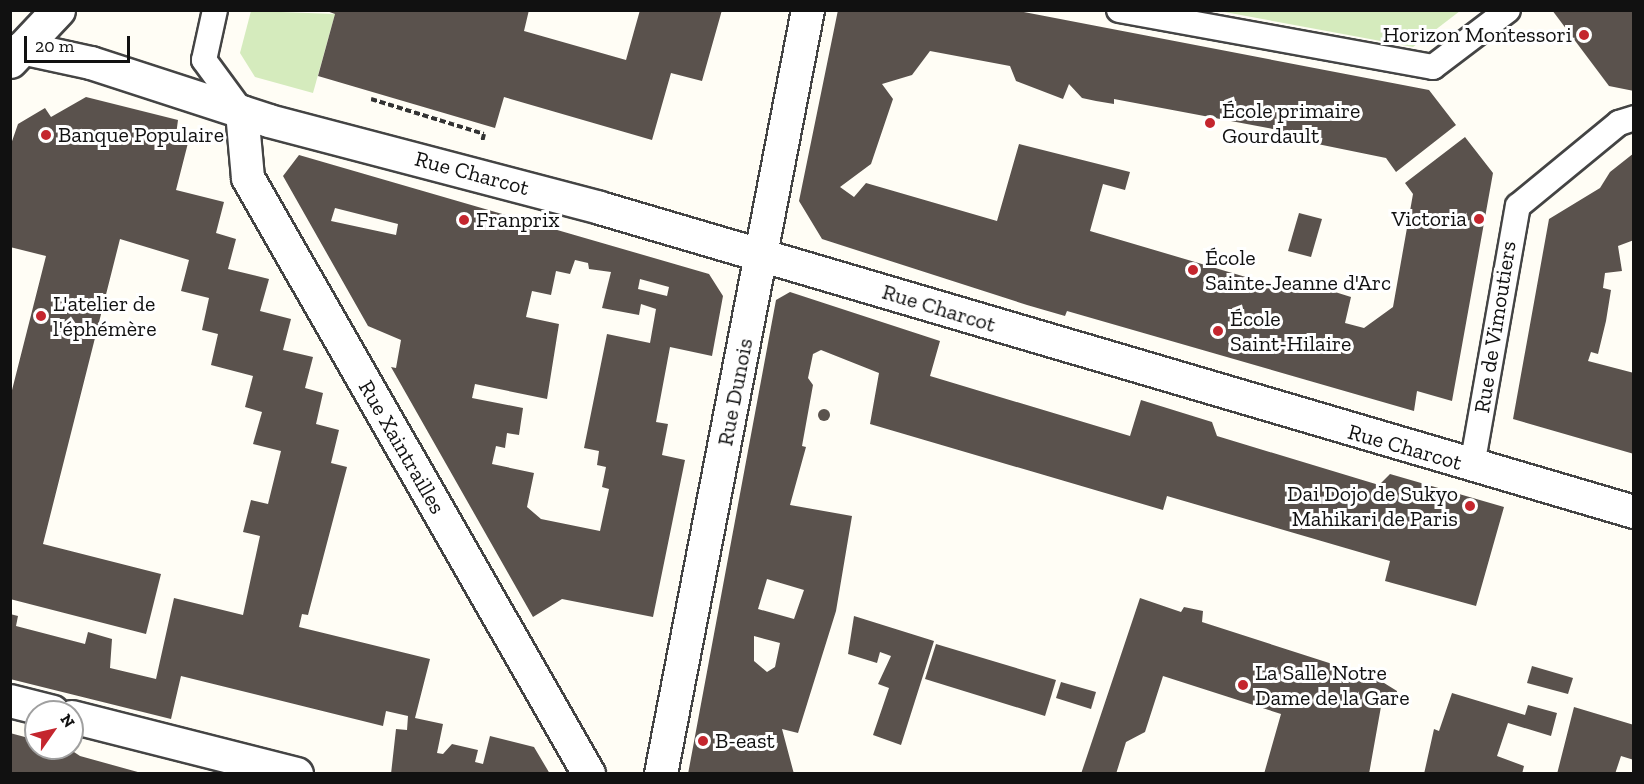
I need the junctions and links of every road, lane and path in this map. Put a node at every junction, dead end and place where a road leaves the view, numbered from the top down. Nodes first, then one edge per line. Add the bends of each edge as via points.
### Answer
1 (58, 10) edge
2 (215, 10) edge
3 (808, 10) edge
4 (1119, 10) edge
5 (1508, 10) edge
6 (14, 52) edge
7 (371, 99) dead end
8 (242, 112) junction
9 (1626, 121) edge
10 (482, 142) dead end
11 (761, 255) junction
12 (1472, 466) junction
13 (1634, 512) edge
14 (84, 720) edge
15 (297, 774) edge
16 (589, 774) edge
17 (661, 774) edge

1 - 6 street
2 - 8 street via 204,60
3 - 11 street, Rue Dunois
4 - 5 street via 1433,67
6 - 8 street, Rue Charcot via 91,63
7 - 10 path via 484,134
8 - 11 street, Rue Charcot
8 - 16 street, Rue Xaintrailles via 248,178
9 - 12 street, Rue de Vimoutiers via 1529,192 1511,222
11 - 12 street, Rue Charcot
11 - 17 street, Rue Dunois
12 - 13 street, Rue Charcot
14 - 15 street

